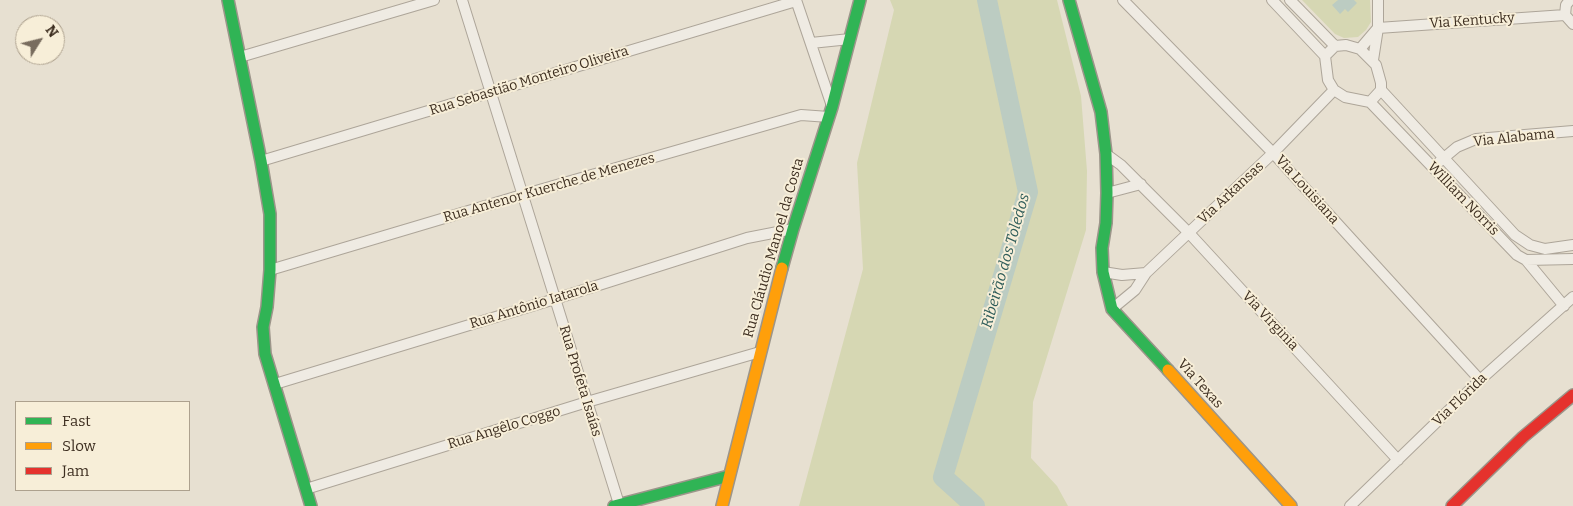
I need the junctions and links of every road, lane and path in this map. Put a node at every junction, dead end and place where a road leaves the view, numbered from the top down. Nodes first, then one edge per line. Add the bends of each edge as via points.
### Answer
1 (228, 0) edge
2 (434, 0) edge
3 (462, 0) edge
4 (796, 0) edge
5 (860, 0) edge
6 (1069, 0) edge
7 (1117, 0) edge
8 (1272, 0) edge
9 (1290, 0) edge
10 (1378, 0) edge
11 (1570, 0) edge
12 (1126, 3) edge
13 (1565, 14) junction
14 (1573, 24) edge
15 (1378, 28) junction
16 (850, 39) junction
17 (811, 43) junction
18 (1335, 46) junction
19 (1360, 49) junction
20 (1325, 56) junction
21 (240, 57) junction
22 (1372, 60) junction
23 (1334, 90) junction
24 (1381, 90) junction
25 (490, 92) junction
26 (1370, 102) junction
27 (831, 112) junction
28 (1573, 131) edge
29 (1273, 153) junction
30 (1106, 154) junction
31 (1443, 158) junction
32 (261, 161) junction
33 (1434, 168) junction
34 (1141, 184) junction
35 (1107, 193) junction
36 (522, 195) junction
37 (793, 229) junction
38 (1189, 233) junction
39 (1573, 245) edge
40 (1573, 259) edge
41 (1526, 260) junction
42 (270, 270) junction
43 (1103, 272) junction
44 (1146, 273) junction
45 (1573, 297) edge
46 (555, 299) junction
47 (1564, 306) junction
48 (1112, 309) junction
49 (760, 352) junction
50 (1480, 380) junction
51 (275, 384) junction
52 (1573, 395) edge
53 (587, 402) junction
54 (1398, 460) junction
55 (729, 476) junction
56 (306, 489) junction
57 (616, 505) edge
58 (311, 506) edge
59 (722, 506) edge
60 (1291, 506) edge
61 (1350, 506) edge
62 (1452, 506) edge

1 - 21 street
2 - 21 street
3 - 25 street, Rua Profeta Isaías
4 - 17 street
4 - 25 street, Rua Sebastião Monteiro Oliveira
5 - 16 street, Rua Cláudio Manoel da Costa
6 - 30 street, Via Texas via 1101,112
7 - 12 street, Via Louisiana
8 - 20 street
9 - 18 street
10 - 15 street
11 - 13 street
12 - 29 street, Via Louisiana
13 - 14 street
13 - 15 street, Via Kentucky
15 - 19 street
15 - 22 street
16 - 17 street
16 - 27 street, Rua Cláudio Manoel da Costa
17 - 27 street
18 - 19 street
18 - 20 street
19 - 22 street
20 - 23 street via 1328,80
21 - 32 street
22 - 24 street via 1382,83
23 - 26 street via 1345,97
23 - 29 street, Via Arkansas
24 - 26 street
24 - 31 street, William Norris
25 - 32 street, Rua Sebastião Monteiro Oliveira
25 - 36 street, Rua Profeta Isaías
26 - 33 street, William Norris
27 - 36 street, Rua Antenor Kuerche de Menezes via 801,115
27 - 37 street, Rua Cláudio Manoel da Costa
28 - 31 street, Via Alabama via 1476,139 1457,147
29 - 38 street, Via Arkansas
29 - 50 street, Via Louisiana
30 - 34 street, Via Virginia
30 - 35 street, Via Texas
31 - 33 street, Via Alabama
31 - 39 street, William Norris via 1515,234 1530,245 1545,249
32 - 42 street via 270,214
33 - 41 street, William Norris via 1517,255
34 - 35 street
34 - 38 street, Via Virginia
35 - 43 street, Via Texas
36 - 42 street, Rua Antenor Kuerche de Menezes
36 - 46 street, Rua Profeta Isaías
37 - 46 street, Rua Antônio Iatarola via 747,238
37 - 49 street, Rua Cláudio Manoel da Costa
38 - 44 street, Via Arkansas
38 - 54 street, Via Virginia
40 - 41 street
41 - 47 street, William Norris
42 - 51 street via 263,328 265,354
43 - 44 street via 1122,275
43 - 48 street, Via Texas
44 - 48 street, Via Arkansas via 1136,290
45 - 47 street, Via Flórida
46 - 51 street, Rua Antônio Iatarola
46 - 53 street, Rua Profeta Isaías
47 - 50 street, Via Flórida
48 - 60 street, Via Texas
49 - 53 street, Rua Angêlo Coggo
49 - 55 street, Rua Cláudio Manoel da Costa
50 - 54 street, Via Flórida
51 - 56 street
52 - 62 street via 1522,437
53 - 56 street, Rua Angêlo Coggo
53 - 57 street, Rua Profeta Isaías
54 - 61 street, Via Flórida
55 - 57 street
55 - 59 street, Rua Cláudio Manoel da Costa
56 - 58 street

